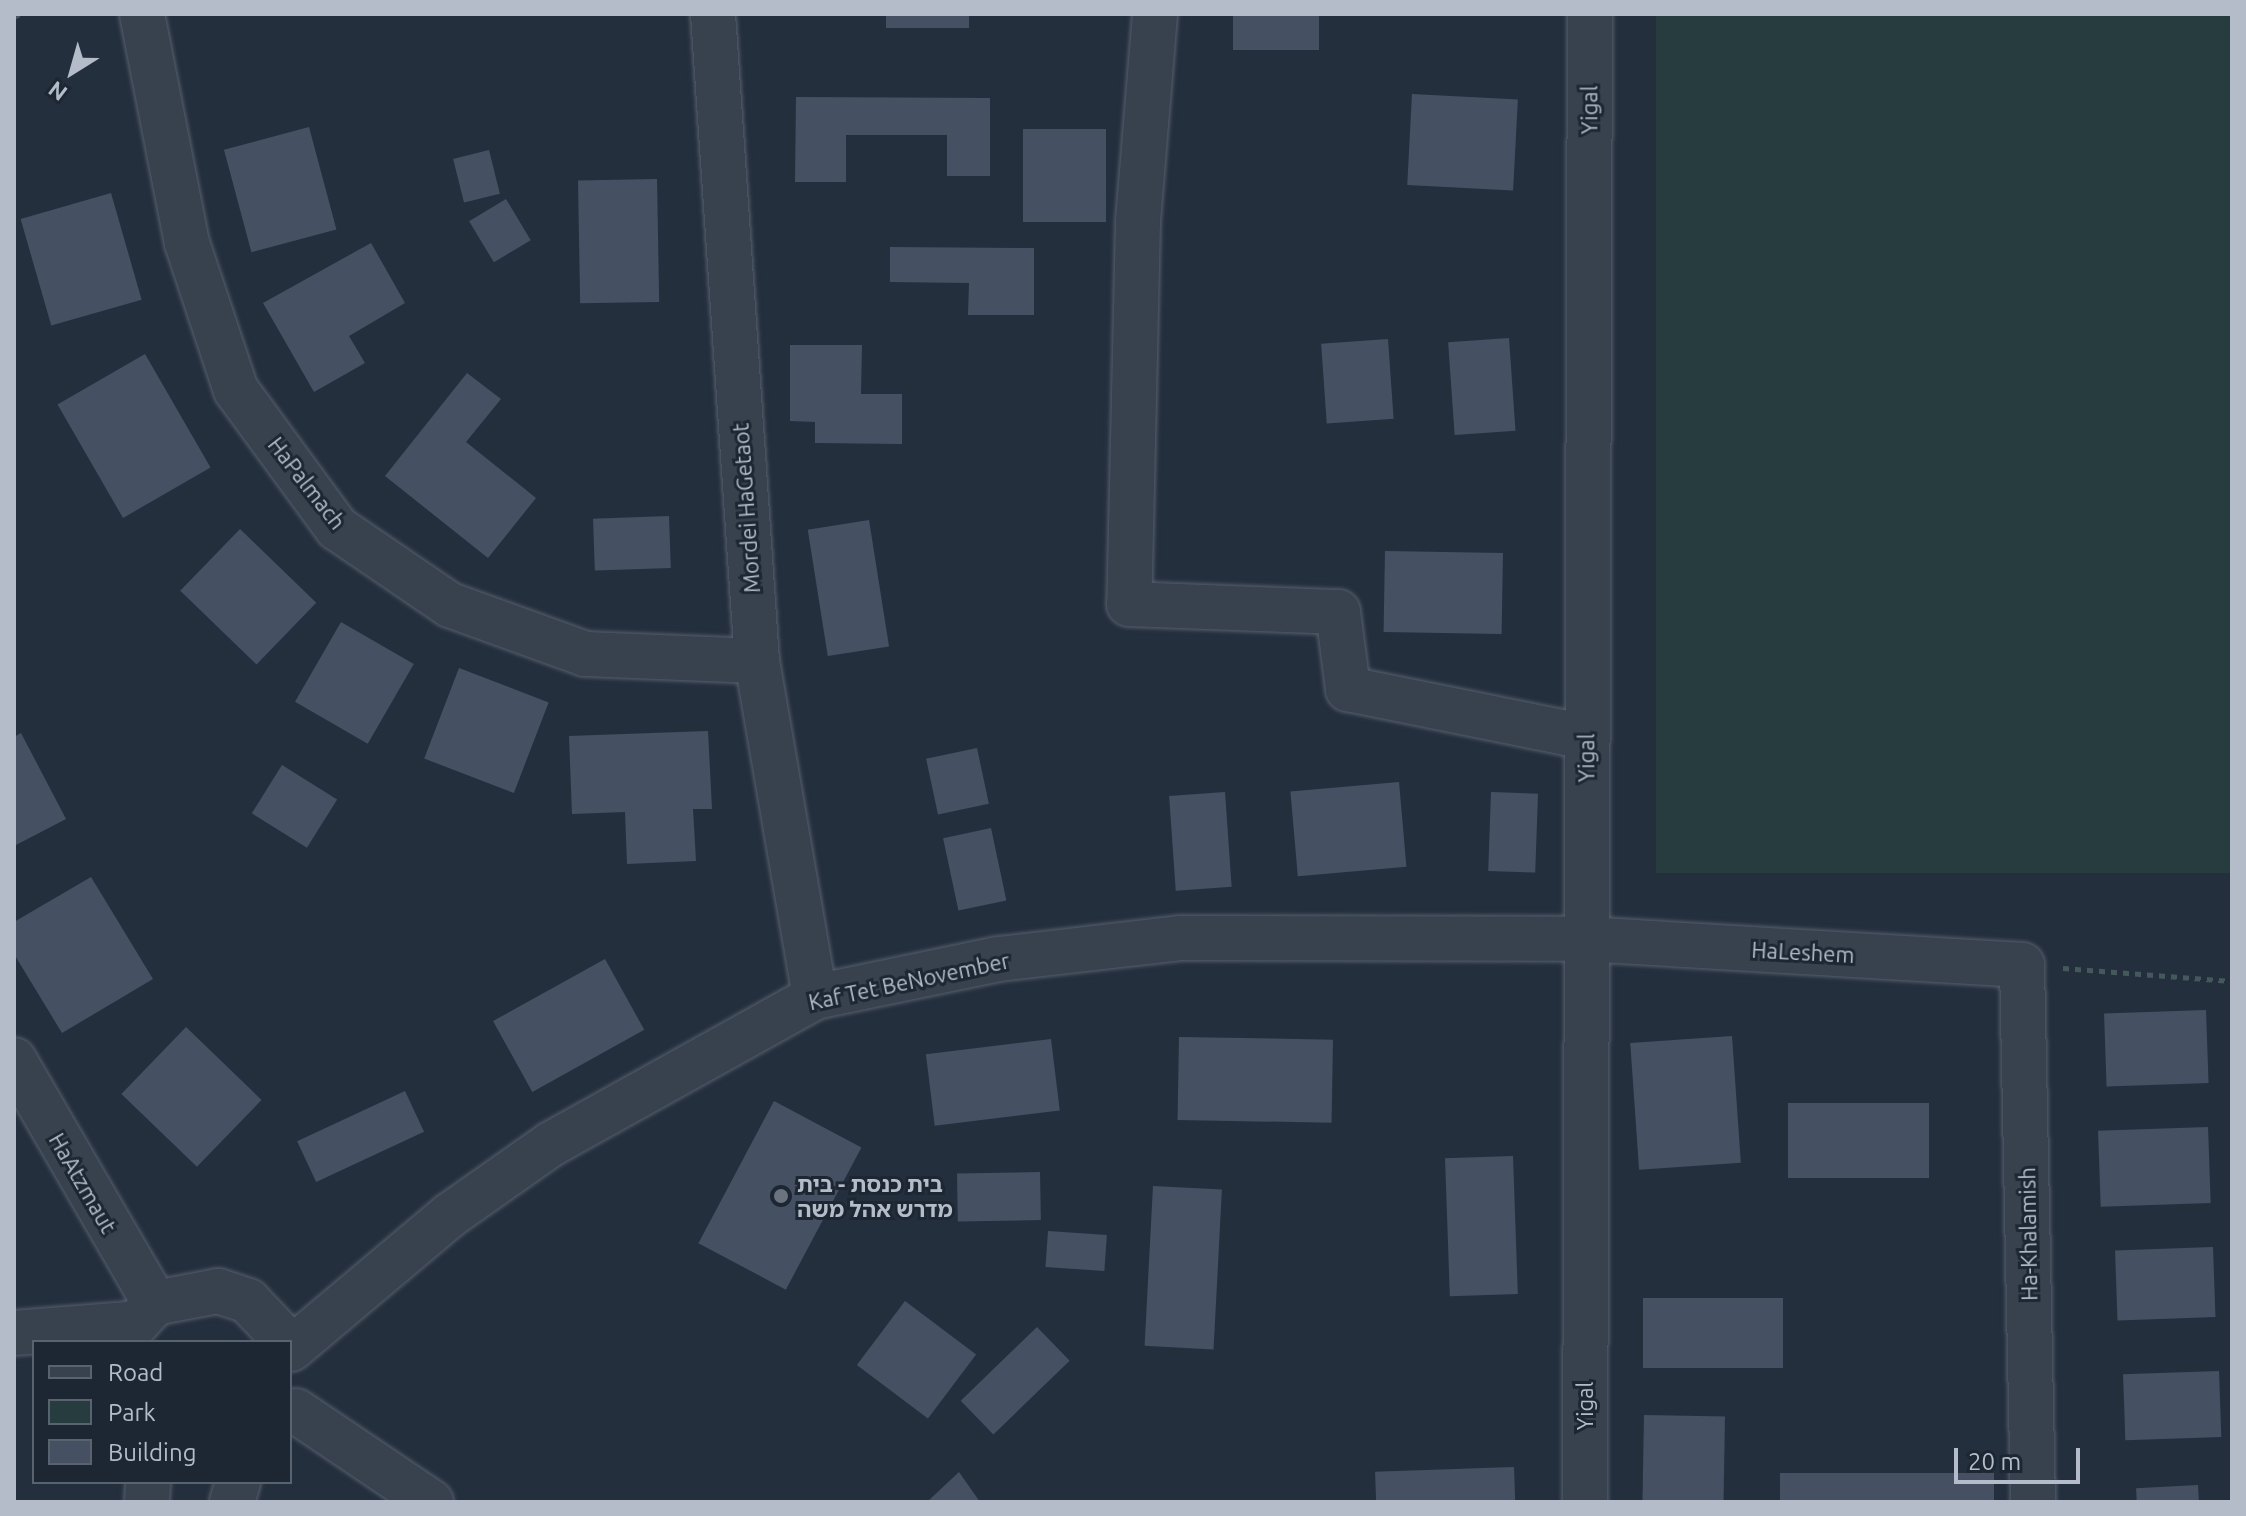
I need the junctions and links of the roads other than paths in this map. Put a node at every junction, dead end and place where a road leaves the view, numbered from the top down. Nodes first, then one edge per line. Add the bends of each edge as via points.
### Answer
1 (142, 14) edge
2 (713, 14) edge
3 (1155, 14) edge
4 (1590, 14) edge
5 (757, 661) junction
6 (1586, 737) junction
7 (1584, 939) junction
8 (2022, 965) joint
9 (815, 997) junction
10 (14, 1060) edge
11 (134, 1323) edge
12 (14, 1333) edge
13 (284, 1340) edge
14 (292, 1344) edge
15 (293, 1417) edge
16 (431, 1502) edge
17 (1585, 1502) edge
18 (2033, 1502) edge

1 - 5 street, HaPalmach via 187,243 236,390 337,528 450,605 585,654
2 - 5 street, Mordei HaGetaot
3 - 6 street via 1138,221 1129,604 1338,612 1348,689
4 - 6 street, Yigal
5 - 9 street, Mordei HaGetaot
6 - 7 street, Yigal
7 - 8 street, HaLeshem
7 - 9 street, Kaf Tet BeNovember via 1180,938 999,959
7 - 17 street, Yigal
8 - 18 street, Ha-Khalamish
9 - 14 street, Kaf Tet BeNovember via 551,1144 450,1215
10 - 11 street, HaAtzmaut
11 - 12 street
11 - 13 street via 218,1291 248,1301
15 - 16 street

